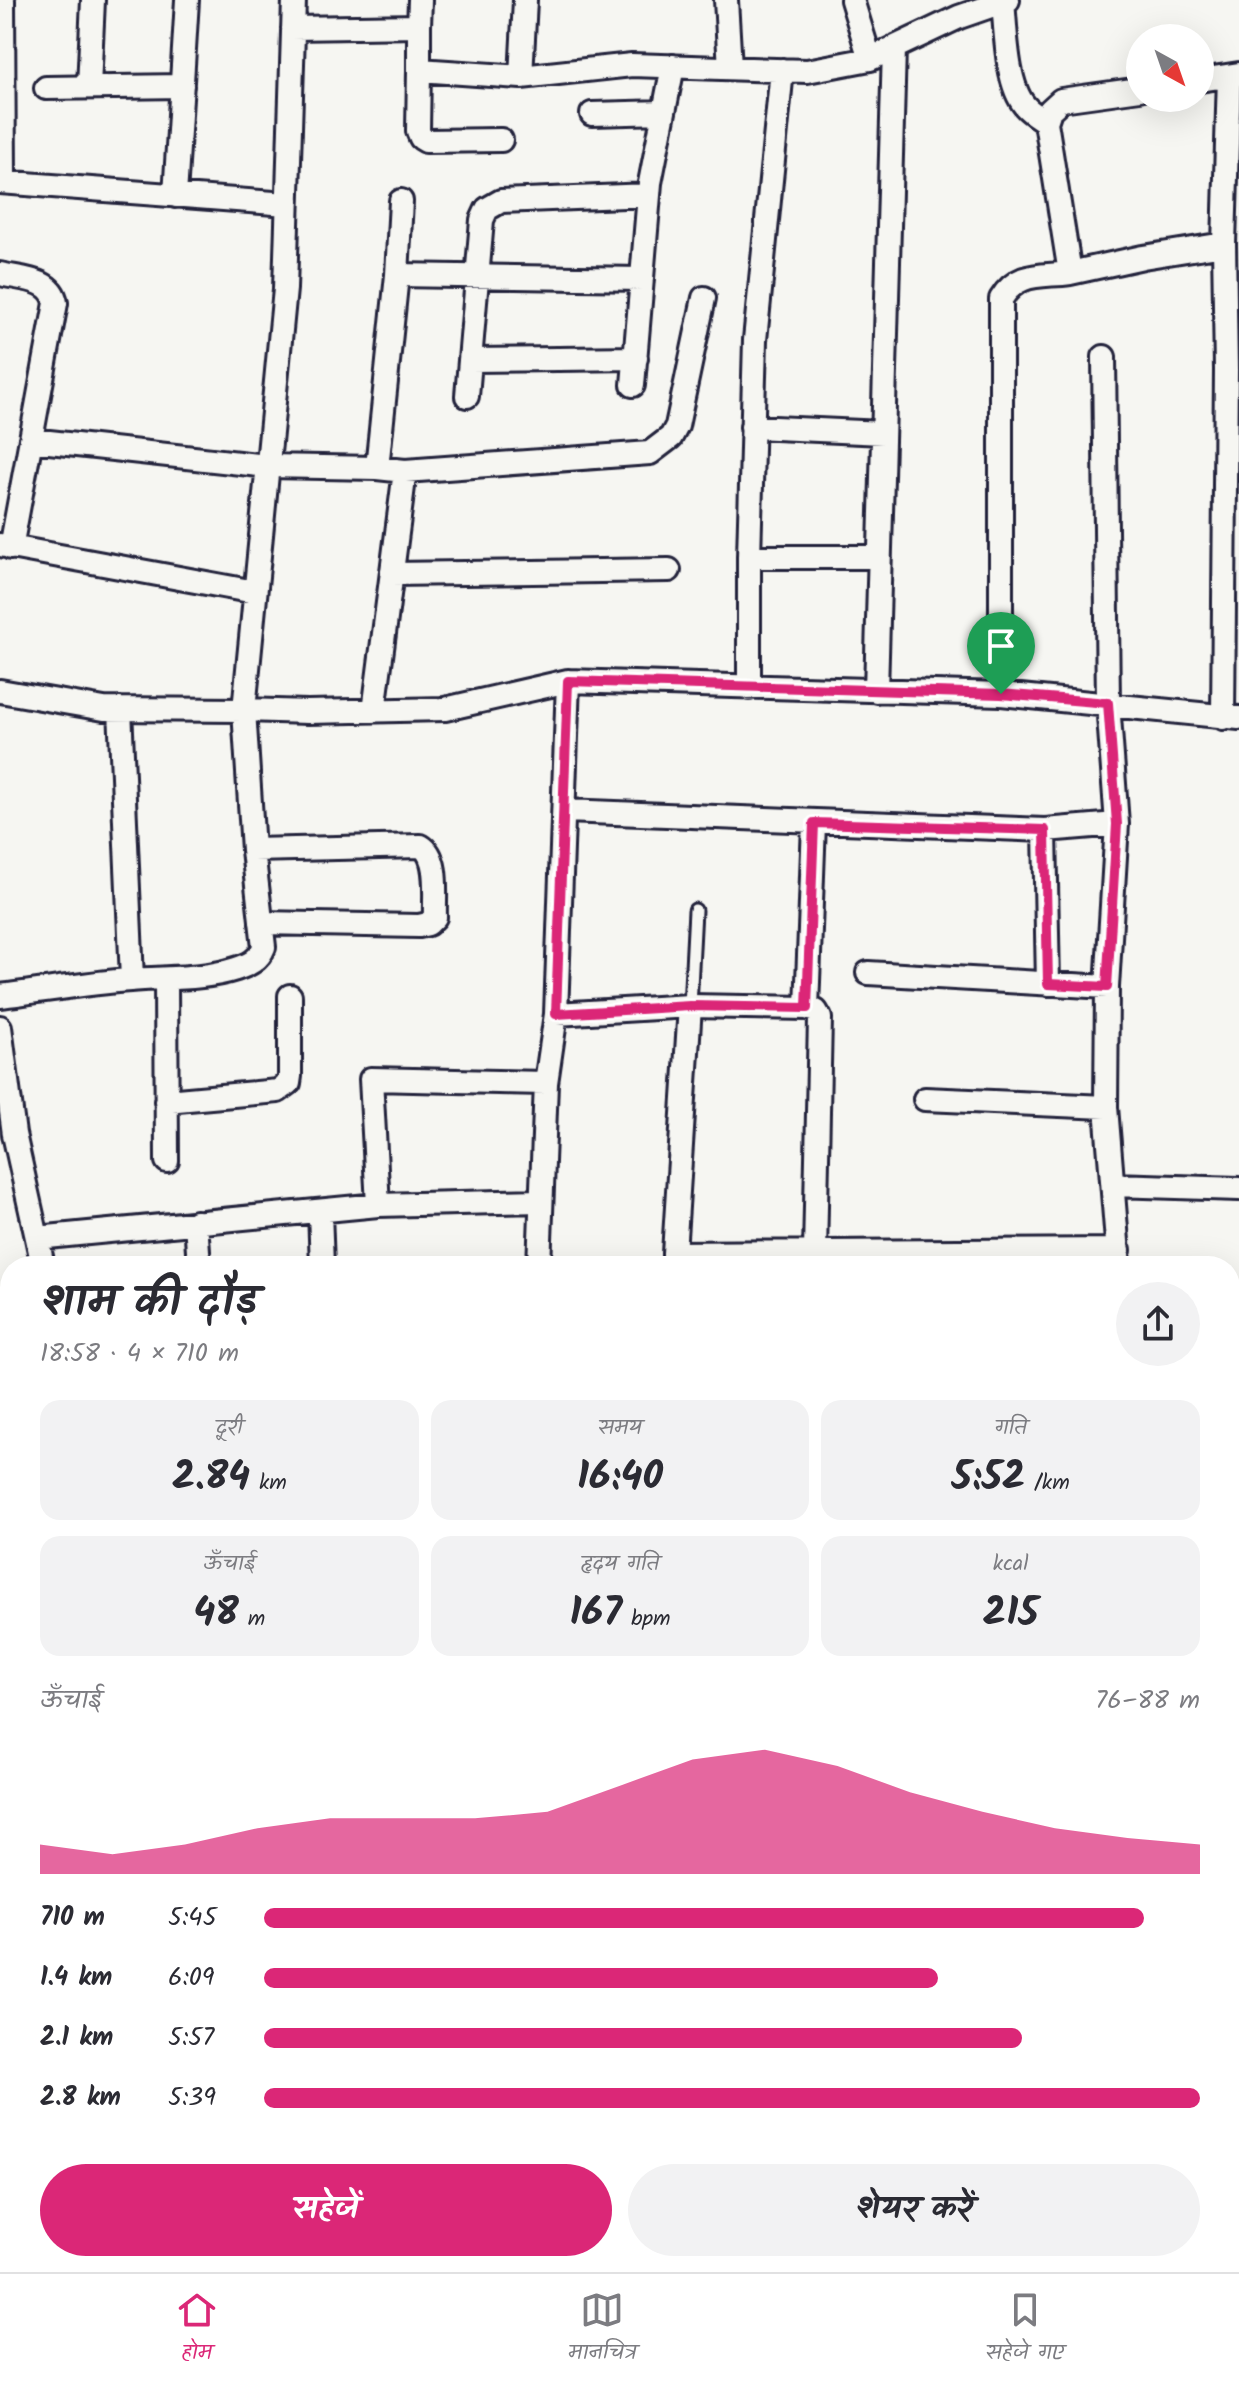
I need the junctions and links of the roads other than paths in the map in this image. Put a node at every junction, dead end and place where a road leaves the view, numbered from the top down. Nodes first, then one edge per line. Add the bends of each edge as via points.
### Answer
1 (3, 0) edge
2 (93, 0) edge
3 (187, 0) edge
4 (294, 0) edge
5 (420, 0) edge
6 (525, 0) edge
7 (726, 0) edge
8 (852, 0) edge
9 (1006, 1) edge
10 (956, 8) edge
11 (419, 26) junction
12 (293, 28) junction
13 (894, 48) junction
14 (870, 59) junction
15 (673, 66) junction
16 (730, 68) junction
17 (419, 70) junction
18 (782, 70) junction
19 (1234, 75) edge
20 (521, 77) junction
21 (1214, 78) edge
22 (182, 86) junction
23 (89, 87) junction
24 (46, 88) dead end
25 (1126, 91) edge
26 (664, 112) junction
27 (592, 114) dead end
28 (1046, 122) junction
29 (501, 140) dead end
30 (1234, 149) edge
31 (2, 182) edge
32 (649, 195) junction
33 (175, 196) junction
34 (401, 201) dead end
35 (287, 204) junction
36 (1224, 244) junction
37 (1070, 273) junction
38 (0, 274) edge
39 (397, 275) junction
40 (477, 276) junction
41 (642, 279) junction
42 (704, 298) dead end
43 (1232, 309) edge
44 (1104, 357) dead end
45 (636, 358) junction
46 (470, 360) junction
47 (633, 385) dead end
48 (467, 396) dead end
49 (752, 427) junction
50 (883, 433) junction
51 (31, 440) junction
52 (267, 466) junction
53 (377, 468) junction
54 (405, 471) junction
55 (6, 546) edge
56 (749, 557) junction
57 (879, 557) junction
58 (669, 570) dead end
59 (392, 574) junction
60 (255, 592) junction
61 (568, 681) junction
62 (749, 688) junction
63 (0, 691) edge
64 (876, 691) junction
65 (1001, 694) junction
66 (1108, 703) junction
67 (120, 709) junction
68 (244, 710) junction
69 (374, 711) junction
70 (1231, 718) edge
71 (565, 811) junction
72 (814, 823) junction
73 (1117, 824) junction
74 (1045, 830) junction
75 (253, 850) junction
76 (695, 910) dead end
77 (261, 923) junction
78 (868, 973) dead end
79 (132, 979) junction
80 (166, 979) junction
81 (1048, 984) junction
82 (1107, 987) junction
83 (0, 996) edge
84 (290, 996) dead end
85 (690, 1006) junction
86 (807, 1008) junction
87 (556, 1014) junction
88 (0, 1027) edge
89 (546, 1083) junction
90 (925, 1099) dead end
91 (166, 1101) junction
92 (1106, 1107) junction
93 (7, 1134) edge
94 (167, 1161) dead end
95 (1114, 1185) junction
96 (1239, 1189) edge
97 (540, 1201) junction
98 (378, 1205) junction
99 (320, 1212) junction
100 (196, 1222) junction
101 (37, 1238) junction
102 (815, 1253) junction
103 (41, 1256) edge
104 (198, 1256) edge
105 (322, 1256) edge
106 (539, 1256) edge
107 (674, 1256) edge
108 (744, 1256) edge
109 (997, 1256) edge
110 (1119, 1256) edge

1 - 31 street
2 - 23 street
3 - 22 street
4 - 12 street
5 - 11 street
6 - 20 street
7 - 16 street
8 - 14 street
9 - 10 street
9 - 28 street via 1007,48 1017,91 1027,109
10 - 13 street
11 - 12 street
11 - 17 street
12 - 35 street
13 - 14 street
13 - 50 street
14 - 18 street via 807,71
15 - 16 street
15 - 20 street
15 - 26 street
16 - 18 street
17 - 20 street
17 - 29 street via 421,138
18 - 49 street via 755,340
19 - 21 street
19 - 30 street
22 - 23 street
22 - 33 street
23 - 24 street
25 - 28 street via 1061,100
26 - 27 street
26 - 32 street
28 - 37 street
30 - 36 street
31 - 33 street
32 - 40 street via 495,203 483,216
32 - 41 street
33 - 35 street
34 - 39 street
35 - 52 street via 285,289
36 - 37 street
36 - 43 street
37 - 65 street via 1017,280 1001,299
38 - 51 street via 47,285 55,293
39 - 40 street
39 - 53 street
40 - 41 street
40 - 46 street
41 - 45 street
42 - 54 street via 677,426 657,450
43 - 70 street
44 - 66 street
45 - 46 street
45 - 47 street
46 - 48 street
49 - 50 street
49 - 56 street
50 - 57 street
51 - 52 street
51 - 55 street
52 - 53 street
52 - 60 street
53 - 54 street
54 - 59 street
55 - 60 street
56 - 57 street
56 - 62 street
57 - 64 street
58 - 59 street
59 - 69 street
60 - 68 street
61 - 62 street
61 - 69 street via 445,709
61 - 71 street
62 - 64 street
63 - 67 street
64 - 65 street
65 - 66 street
66 - 70 street
66 - 73 street
67 - 68 street
67 - 79 street
68 - 69 street
68 - 75 street
71 - 72 street
71 - 87 street
72 - 74 street
72 - 86 street
73 - 74 street
73 - 82 street
74 - 81 street
75 - 77 street
75 - 77 street via 421,846 432,861 435,917 428,924
76 - 85 lane
77 - 80 street via 264,947 250,964
78 - 81 street
79 - 80 street
79 - 83 street
80 - 91 street
81 - 82 street
82 - 92 street
84 - 91 street via 290,1076 285,1087
85 - 86 street
85 - 87 street
85 - 107 street
86 - 102 street via 816,1011 822,1027
87 - 89 street
88 - 93 street
89 - 97 street
89 - 98 street via 371,1079
90 - 92 street
91 - 94 street
92 - 95 street
93 - 101 street
95 - 96 street
95 - 110 street
97 - 98 street
97 - 106 street
98 - 99 street
99 - 100 street
99 - 105 street
100 - 101 street
100 - 104 street
101 - 103 street
102 - 108 street
102 - 109 street

